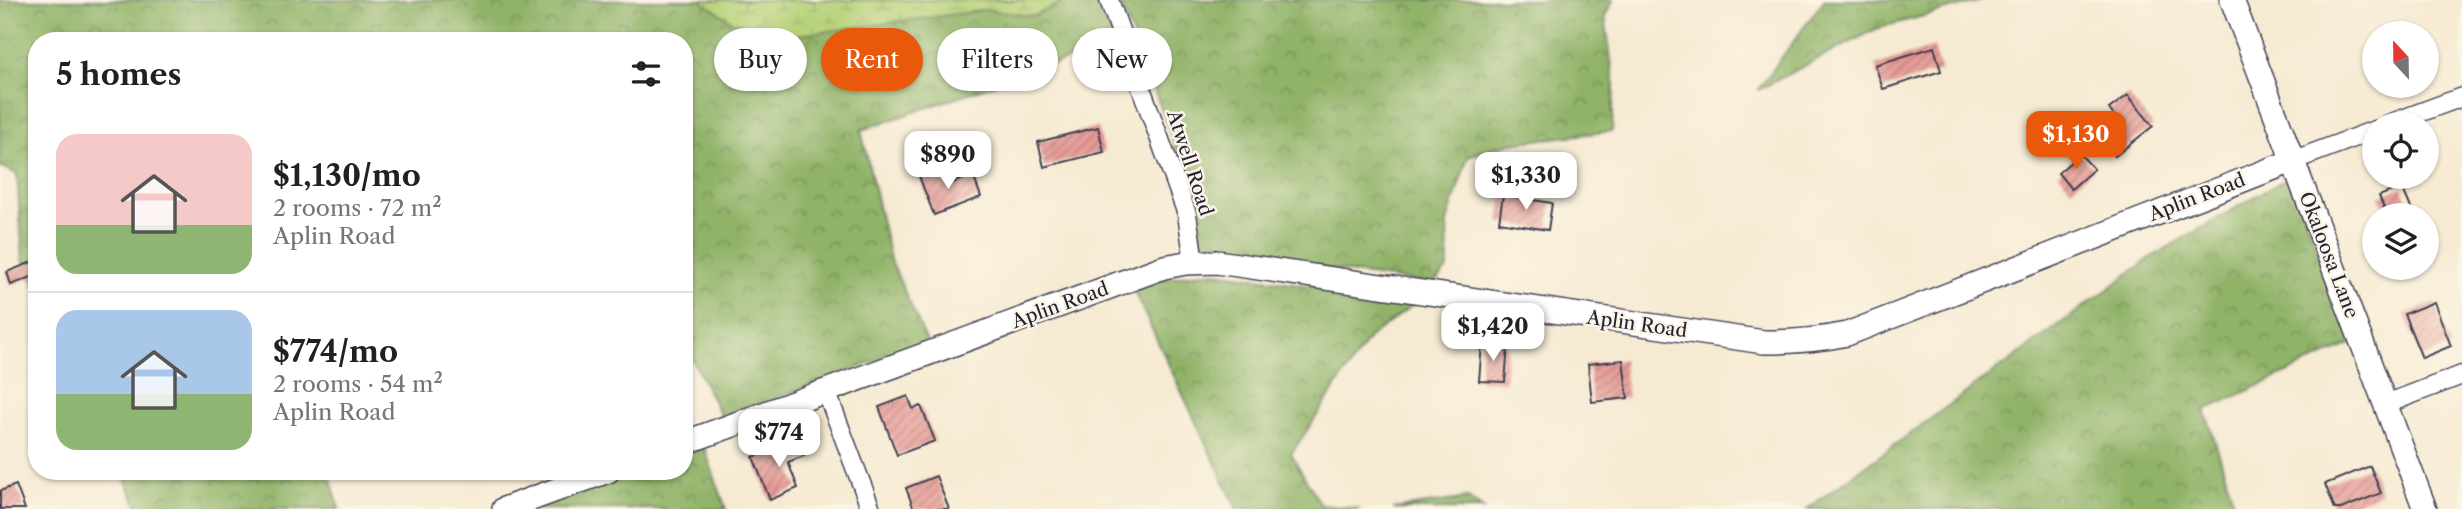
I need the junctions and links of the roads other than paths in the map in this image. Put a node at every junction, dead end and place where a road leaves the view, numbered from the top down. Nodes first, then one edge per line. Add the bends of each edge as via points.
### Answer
1 (1109, 0) edge
2 (2232, 0) edge
3 (2462, 97) edge
4 (2421, 112) edge
5 (2362, 135) edge
6 (2292, 161) junction
7 (1194, 262) junction
8 (2462, 375) edge
9 (826, 391) junction
10 (2386, 404) junction
11 (693, 440) edge
12 (583, 480) edge
13 (504, 509) edge
14 (871, 509) edge
15 (2425, 509) edge

1 - 7 street, Atwell Road via 1184,203
2 - 6 street, Okaloosa Lane
3 - 4 street
5 - 6 street, Aplin Road
6 - 7 street, Aplin Road via 1847,334 1798,342 1750,340
6 - 10 street, Okaloosa Lane
7 - 9 street, Aplin Road via 1164,267
8 - 10 street
9 - 11 street, Aplin Road
9 - 14 street
10 - 15 street, Okaloosa Lane
12 - 13 street

